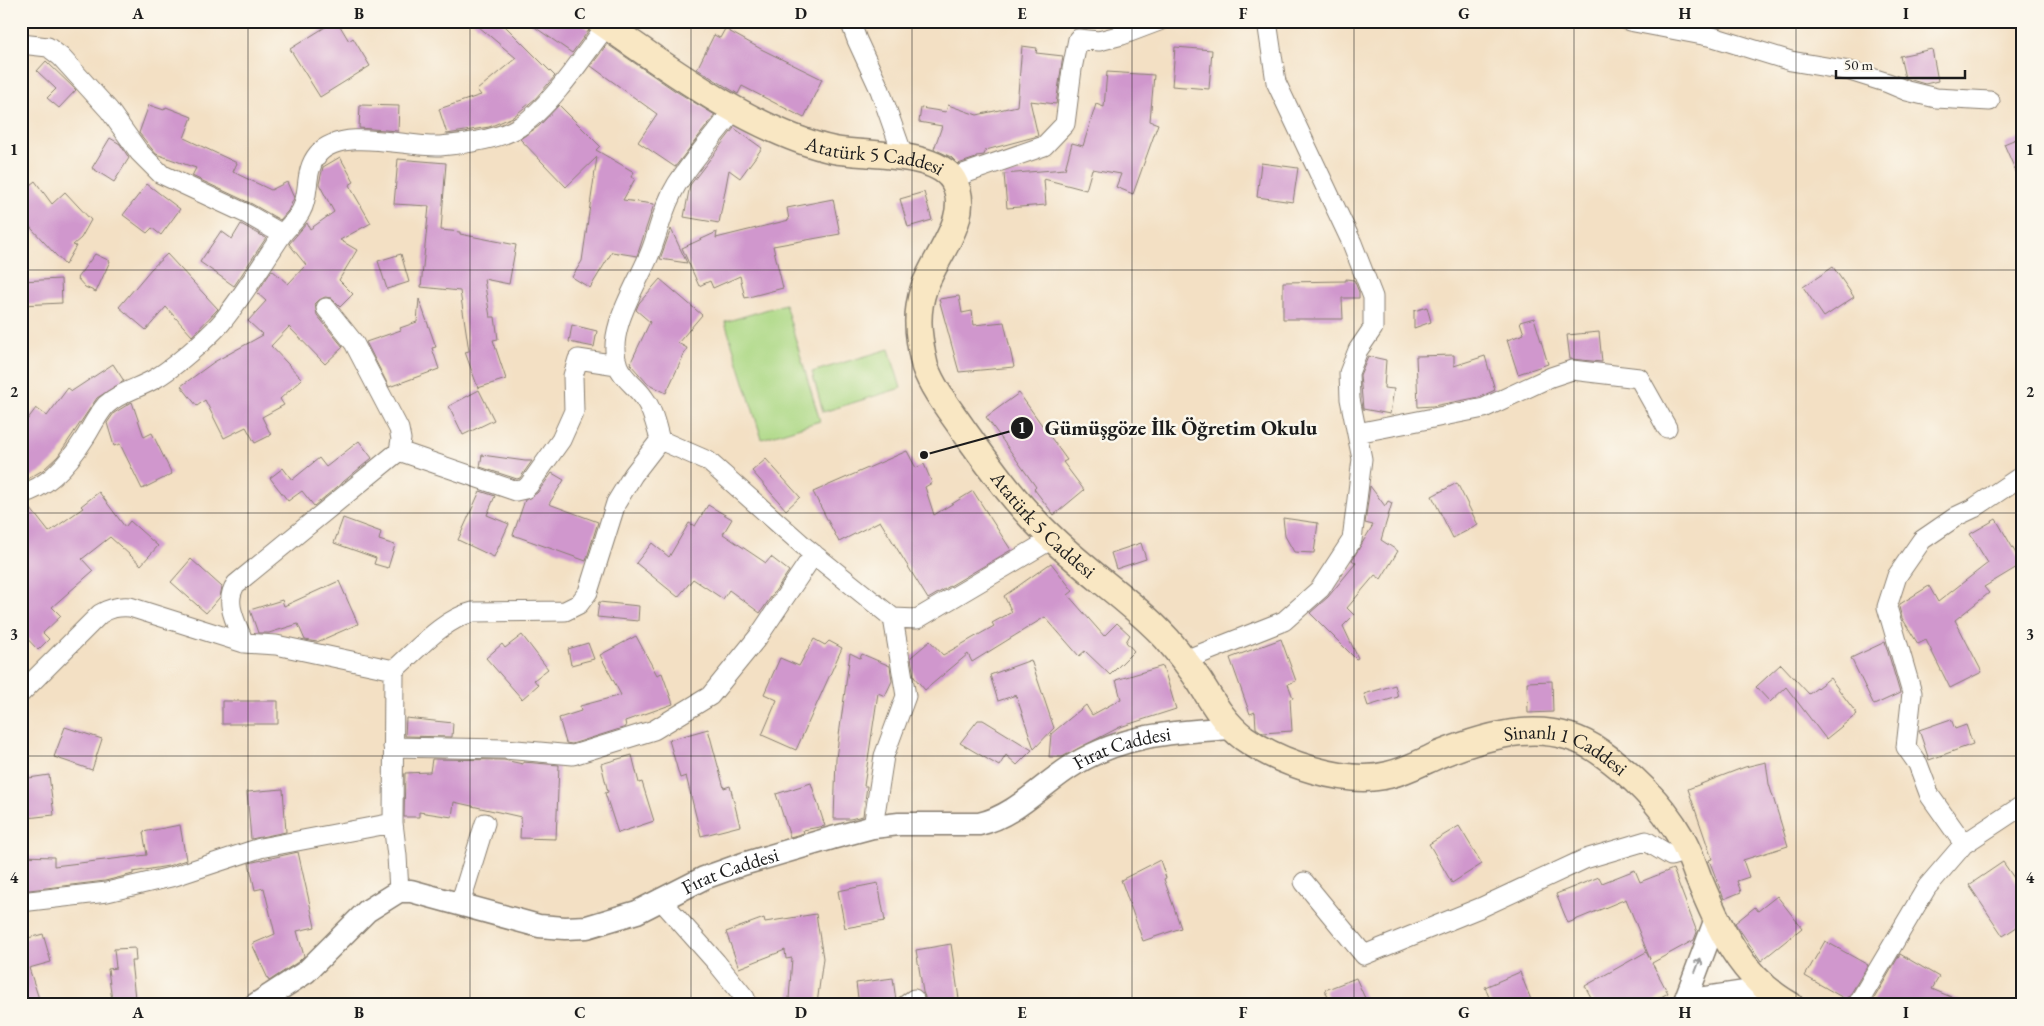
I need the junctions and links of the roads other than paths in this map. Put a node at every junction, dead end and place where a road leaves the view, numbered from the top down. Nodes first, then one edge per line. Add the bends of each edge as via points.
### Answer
1 (850, 21) edge
2 (1159, 21) edge
3 (1266, 21) edge
4 (1629, 21) edge
5 (603, 23) edge
6 (21, 44) edge
7 (1990, 101) dead end
8 (734, 109) junction
9 (904, 158) junction
10 (952, 178) junction
11 (282, 234) junction
12 (326, 308) dead end
13 (617, 365) junction
14 (1667, 428) dead end
15 (1357, 433) junction
16 (660, 440) junction
17 (399, 451) junction
18 (2023, 474) edge
19 (21, 494) edge
20 (1052, 539) junction
21 (814, 554) junction
22 (893, 618) junction
23 (244, 643) junction
24 (1185, 660) junction
25 (394, 670) junction
26 (21, 693) edge
27 (1232, 728) junction
28 (393, 747) junction
29 (2023, 805) edge
30 (485, 822) dead end
31 (393, 823) junction
32 (873, 827) junction
33 (1964, 844) junction
34 (1688, 851) junction
35 (1304, 882) dead end
36 (399, 890) junction
37 (660, 899) junction
38 (21, 902) edge
39 (460, 904) junction
40 (1716, 919) junction
41 (1764, 989) junction
42 (1682, 1003) edge
43 (255, 1005) edge
44 (747, 1005) edge
45 (1790, 1005) edge
46 (1857, 1005) edge

1 - 9 street via 880,90
2 - 10 street via 1098,41 1078,39 1065,124 1044,146
3 - 15 street via 1276,82 1352,243 1373,297 1373,328 1358,350 1349,373
4 - 7 street via 1712,37 1791,61 1850,71 1926,96
5 - 8 main road, Atatürk 5 Caddesi
5 - 11 street via 553,94 509,132 440,146 348,140 327,147 313,162 300,213
6 - 11 street via 48,47 61,57 109,110 139,152 162,174
8 - 9 main road, Atatürk 5 Caddesi via 770,127 833,149
8 - 13 street via 678,183 662,212 652,249 620,318 615,350
9 - 10 main road, Atatürk 5 Caddesi via 932,164
10 - 20 main road, Atatürk 5 Caddesi via 958,193 959,214 935,260 919,304 920,344 926,367 936,389 984,459
11 - 19 street via 263,266 216,328 160,376 112,400 58,472 33,491
12 - 17 street via 354,343 399,429
13 - 16 street via 644,398
13 - 17 street via 578,359 573,376 574,411 562,440 525,489 516,491
14 - 15 street via 1639,378 1572,370 1484,408
15 - 24 street via 1362,459 1352,540 1320,589 1284,621
16 - 21 street via 708,461
16 - 25 street via 616,503 588,592 579,604 565,610 473,612 463,615 446,625
17 - 23 street via 231,590 230,603
18 - 33 street via 1922,540 1897,576 1887,608 1912,693 1906,746 1918,764 1930,796
20 - 22 street via 917,619
20 - 24 main road, Atatürk 5 Caddesi via 1135,608
21 - 22 street
21 - 28 street via 758,637 710,696 654,730 574,755 505,749
22 - 32 street via 906,696 884,756
23 - 25 street via 276,645
23 - 26 street via 130,606 119,606 100,614
24 - 27 main road, Atatürk 5 Caddesi
25 - 28 street
27 - 32 street, Fırat Caddesi via 1155,735 1097,752 992,822
27 - 34 main road, Sinanlı 1 Caddesi via 1250,742 1286,760 1362,778 1387,776 1497,735 1522,731 1562,734 1593,747 1629,776 1667,816
28 - 31 street
29 - 33 street
30 - 39 street
31 - 36 street
31 - 38 street via 260,848 175,876 107,892
32 - 37 street, Fırat Caddesi via 743,864
33 - 46 street via 1927,887
34 - 35 street via 1671,856 1646,841 1586,859 1364,955
34 - 40 main road, Sinanlı 1 Caddesi
36 - 39 street, Fırat Caddesi
36 - 43 street via 367,911 306,972
37 - 39 street, Fırat Caddesi via 637,912 612,920 587,927 565,928 539,926
37 - 44 street via 722,969
40 - 41 main road, Sinanlı 1 Caddesi via 1728,943
42 -> 40 street
41 - 42 street
41 - 45 main road, Sinanlı 1 Caddesi

